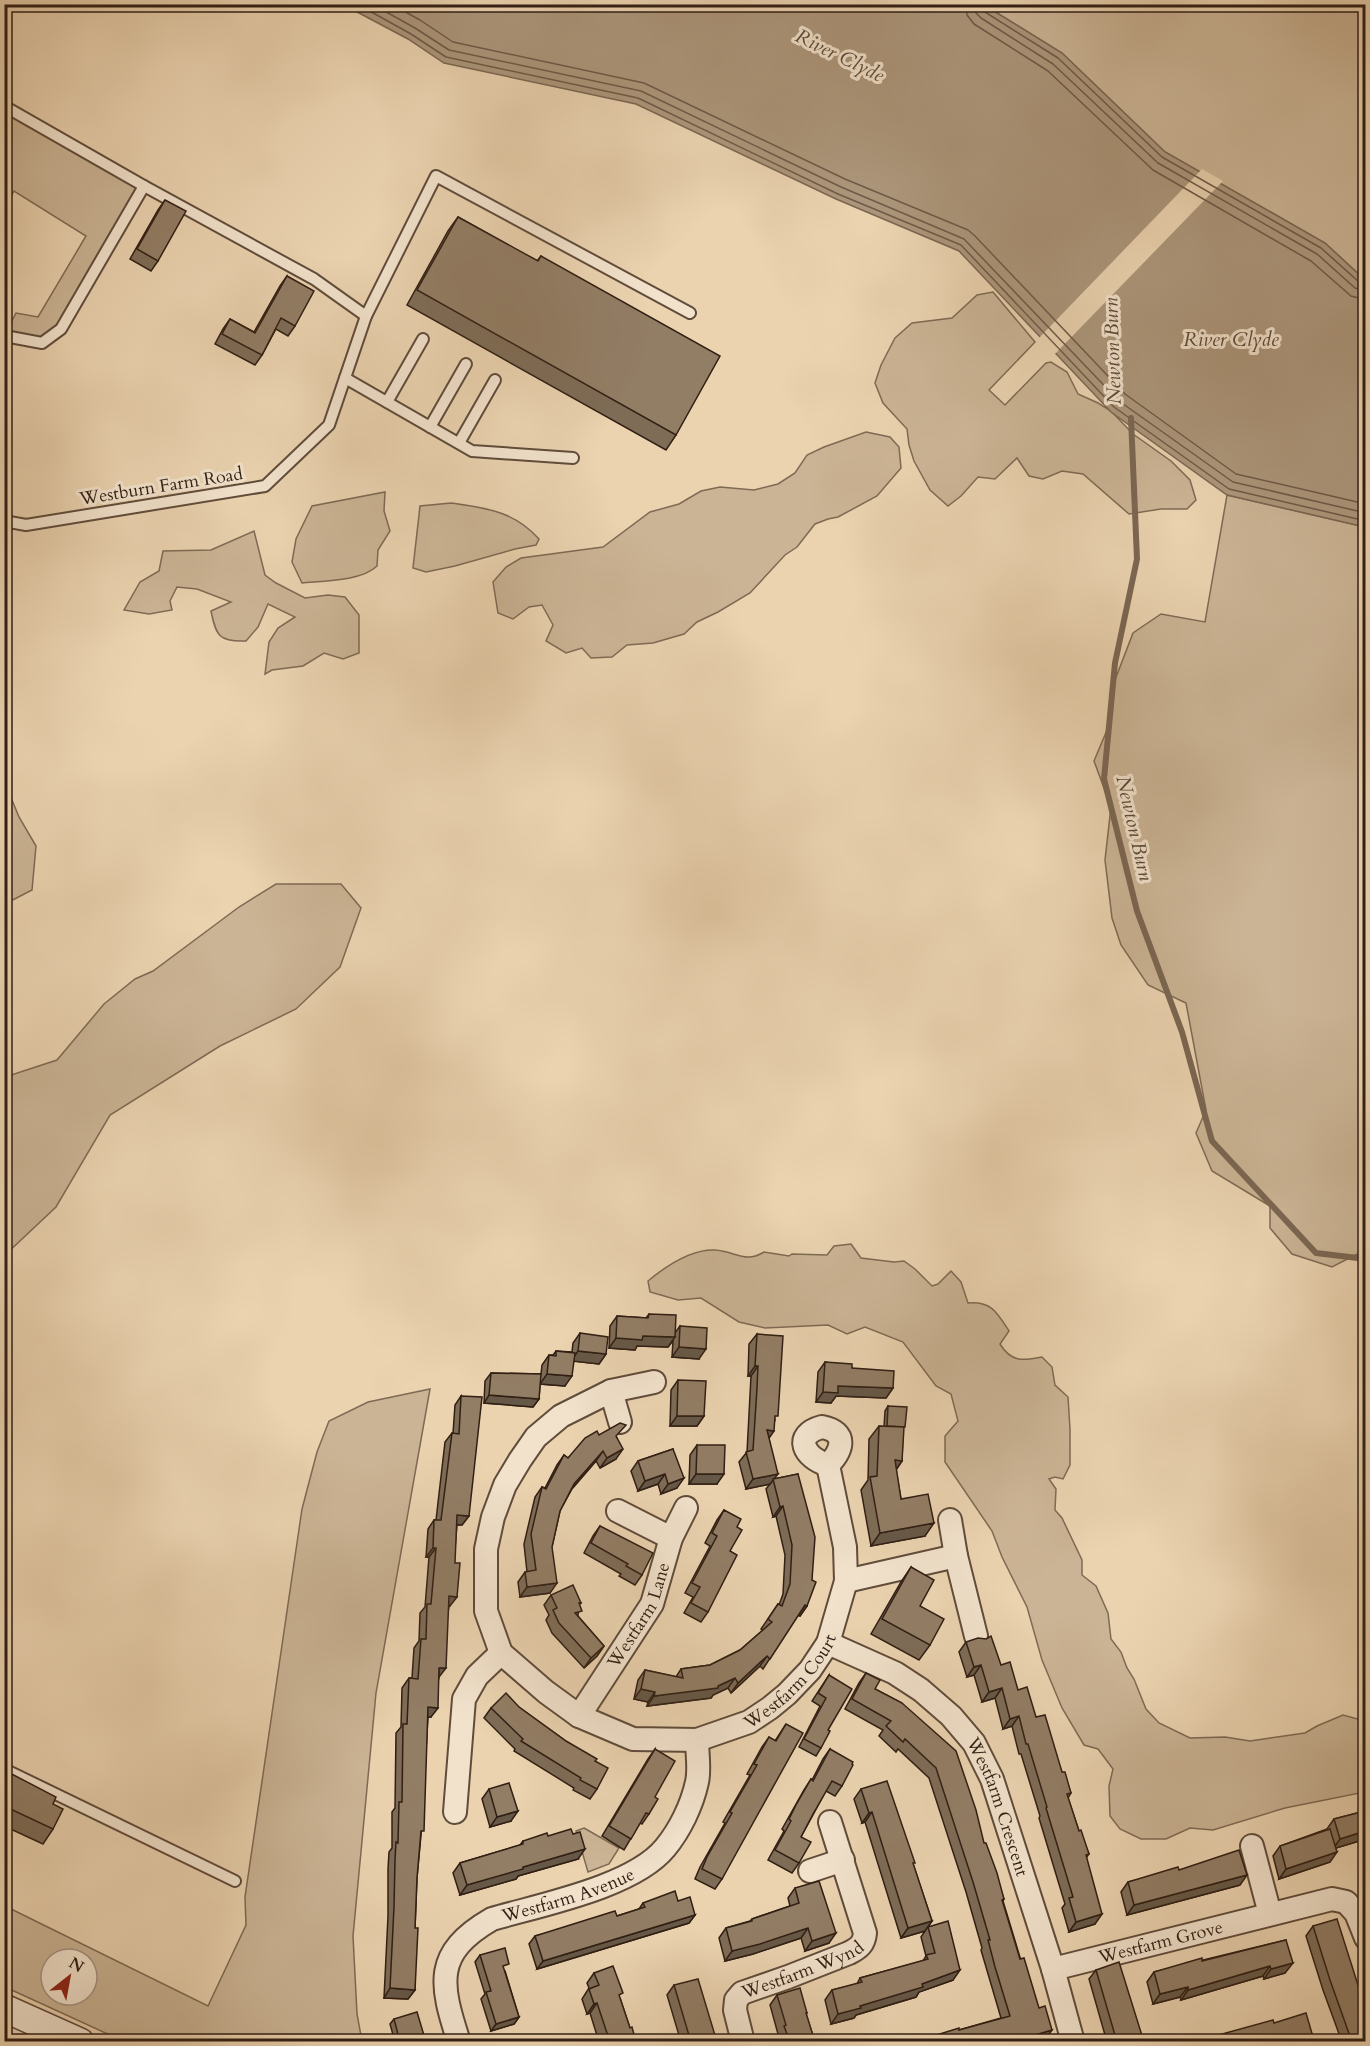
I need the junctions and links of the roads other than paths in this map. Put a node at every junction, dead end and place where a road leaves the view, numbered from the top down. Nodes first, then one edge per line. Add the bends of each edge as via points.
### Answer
1 (4, 106) edge
2 (144, 186) junction
3 (690, 313) dead end
4 (366, 316) junction
5 (4, 334) edge
6 (423, 339) dead end
7 (466, 364) dead end
8 (345, 378) junction
9 (495, 380) dead end
10 (387, 402) junction
11 (430, 427) junction
12 (459, 444) junction
13 (573, 458) dead end
14 (4, 521) edge
15 (654, 1382) dead end
16 (610, 1392) junction
17 (620, 1422) edge
18 (828, 1465) dead end
19 (686, 1508) dead end
20 (618, 1511) dead end
21 (950, 1520) dead end
22 (670, 1538) junction
23 (956, 1556) junction
24 (846, 1581) junction
25 (976, 1636) edge
26 (828, 1643) junction
27 (501, 1653) junction
28 (579, 1716) junction
29 (697, 1740) junction
30 (4, 1769) edge
31 (455, 1812) dead end
32 (830, 1822) dead end
33 (1252, 1846) dead end
34 (843, 1860) junction
35 (810, 1871) dead end
36 (236, 1881) dead end
37 (1270, 1914) junction
38 (1365, 1938) edge
39 (1053, 1969) junction
40 (4, 2008) edge
41 (80, 2042) edge
42 (459, 2042) edge
43 (743, 2042) edge
44 (1072, 2042) edge

1 - 2 lane
2 - 4 lane via 314,279
2 - 5 lane via 61,329 42,343
3 - 4 lane, Westburn Farm Road via 436,176
4 - 8 lane, Westburn Farm Road
6 - 10 lane
7 - 11 lane
8 - 10 lane
8 - 14 lane, Westburn Farm Road via 329,425 265,486 26,525
9 - 12 lane
10 - 11 lane
11 - 12 lane
12 - 13 lane via 472,451
15 - 16 street
16 - 17 street
16 - 27 street via 561,1416 536,1437 505,1485 486,1549 486,1611
18 - 24 street, Westfarm Court via 843,1537
19 - 22 street, Westfarm Lane
20 - 22 street
21 - 23 street
22 - 28 street, Westfarm Lane via 652,1604
23 - 24 street
23 - 25 street
24 - 26 street, Westfarm Court
26 - 29 street, Westfarm Court via 810,1670 770,1708 749,1722
26 - 39 street, Westfarm Crescent via 895,1672 951,1716 974,1743 992,1779
27 - 28 street, Westfarm Court
27 - 31 street via 477,1676 464,1699
28 - 29 street, Westfarm Court via 633,1739
29 - 42 street, Westfarm Avenue via 698,1780 683,1821 664,1849 638,1870 605,1886 492,1919 461,1942 444,1976 445,1998
30 - 36 lane
32 - 34 street, Westfarm Wynd
33 - 37 street
34 - 35 street
34 - 43 street, Westfarm Wynd via 865,1933 864,1942 849,1953 742,1993 735,2010
37 - 38 street, Westfarm Grove via 1332,1899 1346,1902 1356,1913
37 - 39 street, Westfarm Grove
39 - 44 street, Westfarm Crescent
40 - 41 street

